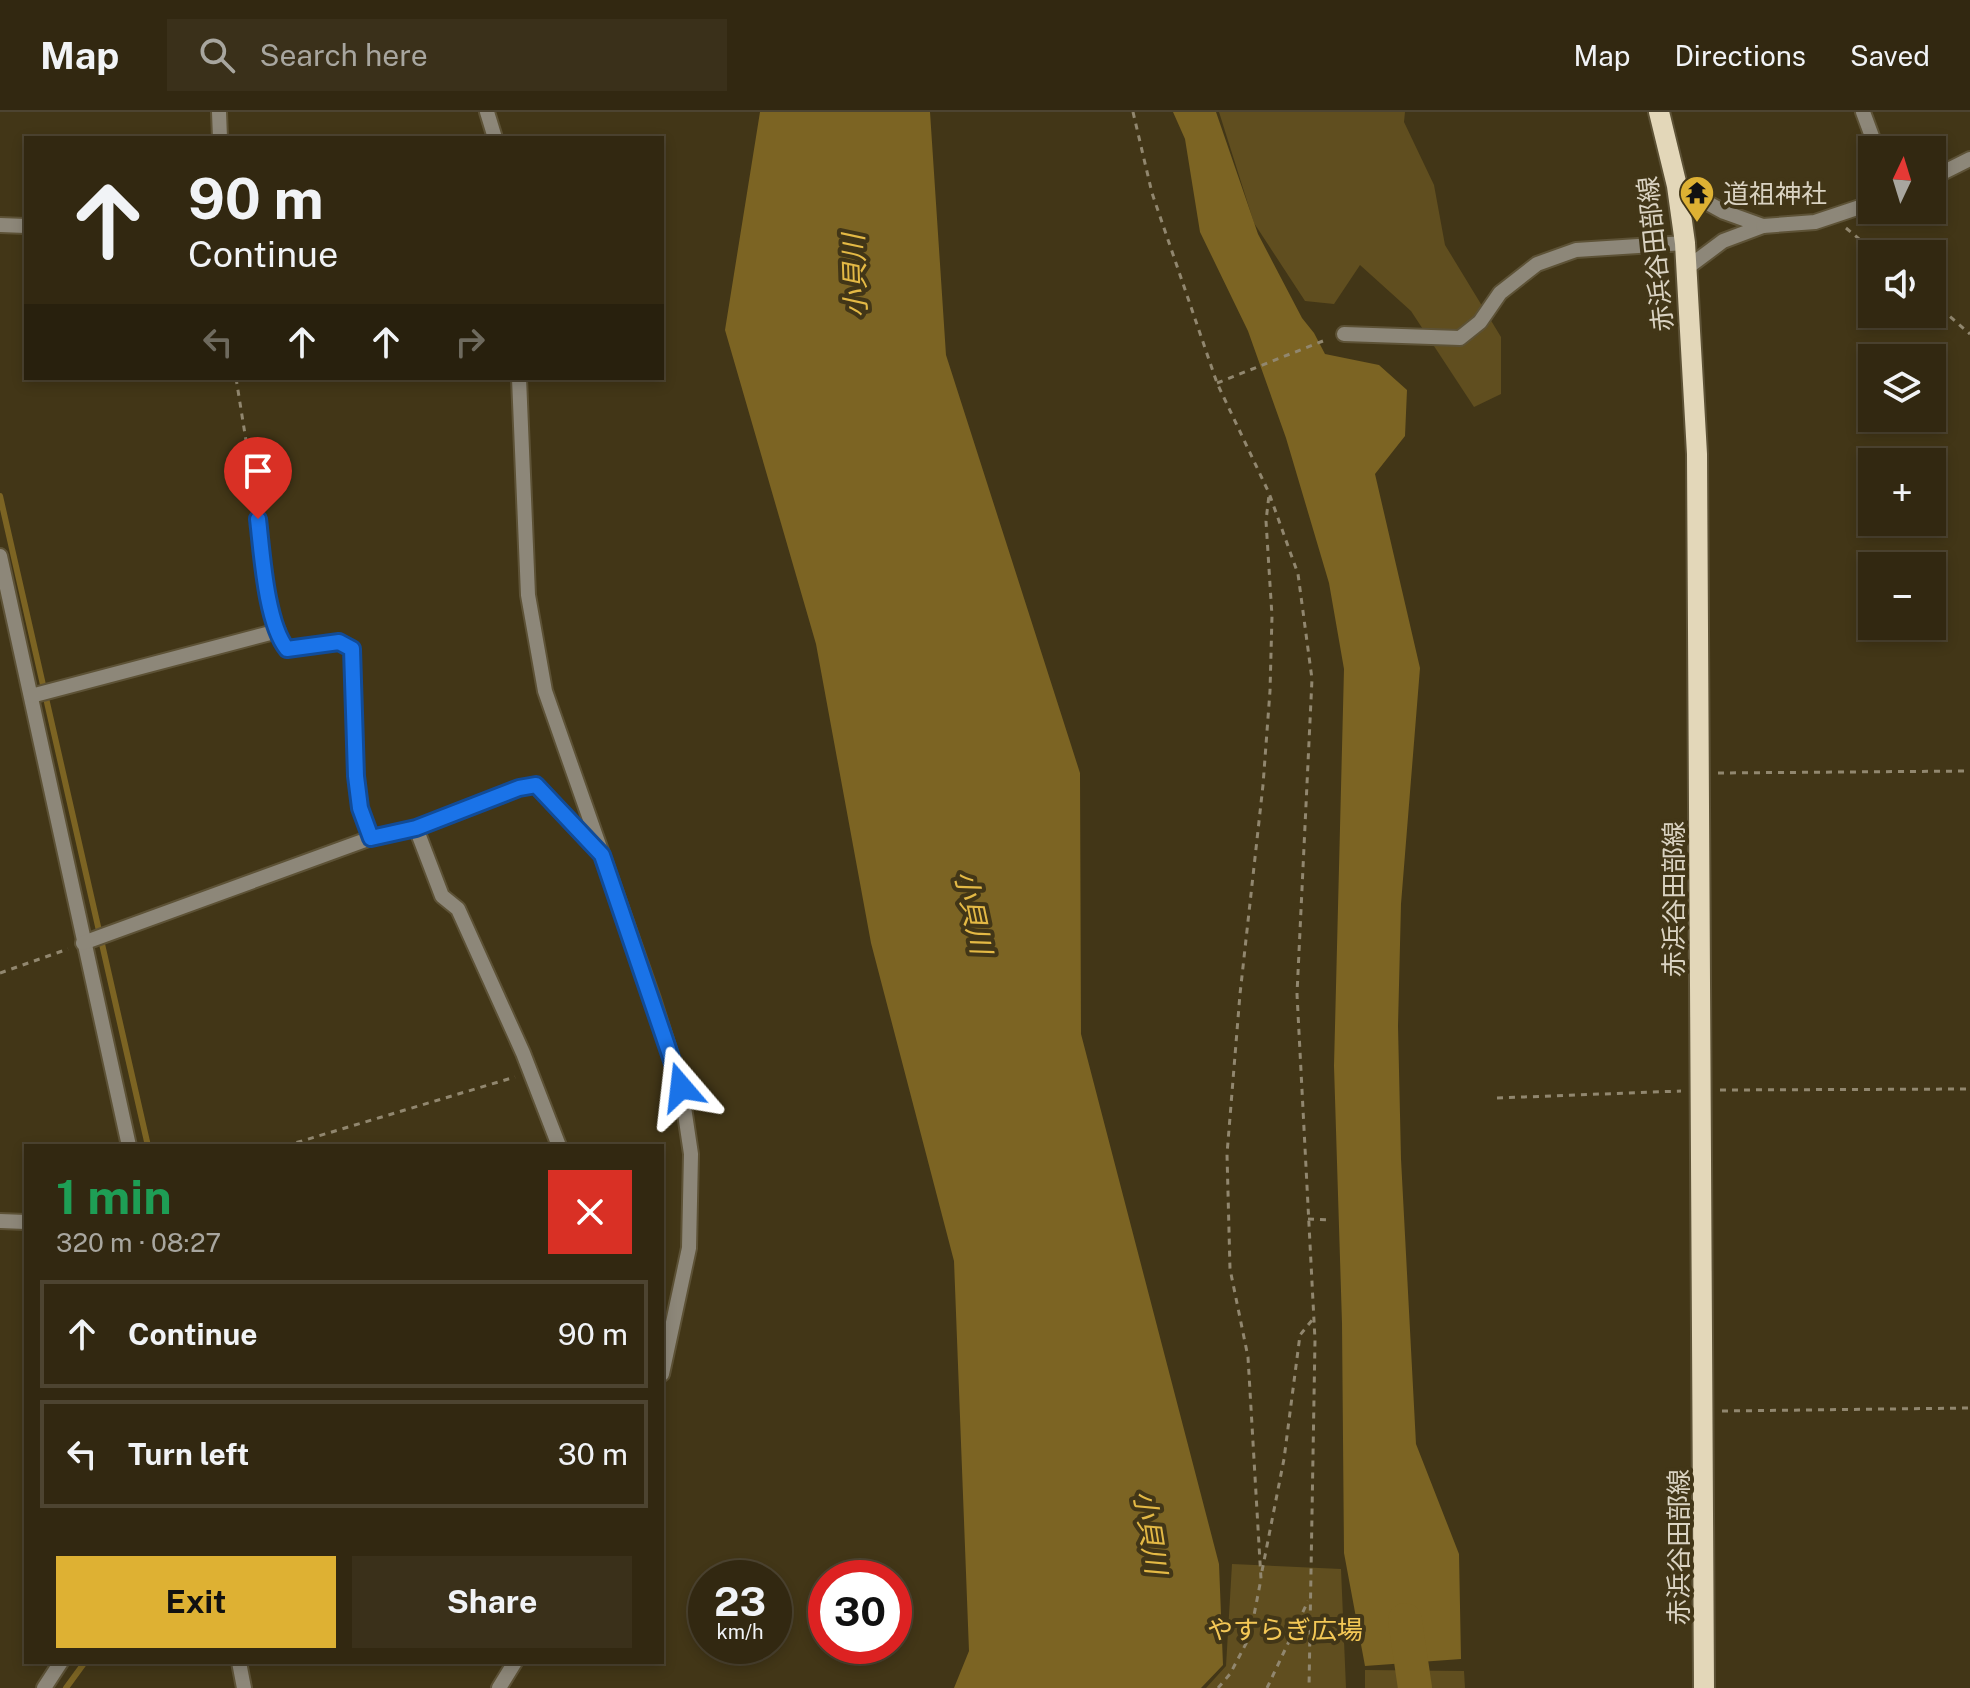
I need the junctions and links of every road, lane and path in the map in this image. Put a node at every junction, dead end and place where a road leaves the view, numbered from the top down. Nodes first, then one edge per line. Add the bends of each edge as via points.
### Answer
1 (219, 112) edge
2 (487, 112) edge
3 (1133, 112) edge
4 (1659, 112) edge
5 (1863, 112) edge
6 (220, 136) edge
7 (494, 136) edge
8 (1872, 136) edge
9 (1970, 159) edge
10 (1946, 171) edge
11 (1677, 186) junction
12 (1858, 208) edge
13 (1815, 222) junction
14 (0, 225) edge
15 (24, 226) edge
16 (1763, 226) junction
17 (1860, 240) edge
18 (1685, 243) junction
19 (1687, 268) junction
20 (1946, 313) edge
21 (1344, 334) dead end
22 (1970, 334) edge
23 (1325, 340) dead end
24 (236, 380) edge
25 (519, 380) edge
26 (1217, 383) junction
27 (1269, 493) junction
28 (258, 519) joint
29 (0, 556) edge
30 (278, 631) junction
31 (31, 696) junction
32 (1970, 771) edge
33 (1699, 774) junction
34 (416, 828) junction
35 (371, 838) junction
36 (602, 855) junction
37 (83, 943) junction
38 (0, 973) edge
39 (531, 1072) junction
40 (1970, 1089) edge
41 (1700, 1090) junction
42 (1497, 1098) dead end
43 (129, 1144) edge
44 (292, 1144) edge
45 (558, 1144) edge
46 (1308, 1219) junction
47 (1329, 1220) dead end
48 (0, 1221) edge
49 (24, 1222) edge
50 (1313, 1318) junction
51 (664, 1365) edge
52 (1970, 1408) edge
53 (1703, 1412) junction
54 (1261, 1579) junction
55 (1309, 1600) junction
56 (60, 1664) edge
57 (239, 1664) edge
58 (514, 1664) edge
59 (44, 1688) edge
60 (244, 1688) edge
61 (499, 1688) edge
62 (1218, 1688) edge
63 (1267, 1688) edge
64 (1309, 1688) edge
65 (1704, 1688) edge

1 - 6 street
2 - 7 street
3 - 26 path via 1152,193
4 - 11 main road, 赤浜谷田部線
5 - 8 street
9 - 10 street
11 - 16 street
11 - 18 main road, 赤浜谷田部線
12 - 13 street
13 - 16 street
13 - 17 path via 1839,223
14 - 15 street
16 - 19 street via 1723,241
18 - 19 main road, 赤浜谷田部線
18 - 21 street via 1576,250 1537,264 1500,293 1480,322 1460,338
19 - 33 main road, 赤浜谷田部線 via 1697,454
20 - 22 path
23 - 26 path
24 - 28 path
25 - 36 street via 528,595 545,691
26 - 27 path
27 - 46 path via 1298,574 1312,679 1297,994
27 - 54 path via 1270,691 1227,1154 1230,1269 1248,1357
28 - 30 street
29 - 31 street
30 - 31 street
30 - 35 street via 287,649 339,642 352,649 356,776
31 - 37 street
32 - 33 path
33 - 41 main road, 赤浜谷田部線
34 - 35 street
34 - 36 street via 536,785
34 - 39 street via 442,896 458,909
35 - 37 street
36 - 51 street via 681,1087 691,1154 689,1248
37 - 38 path
37 - 43 street
39 - 44 path
39 - 45 street
40 - 41 path
41 - 42 path
41 - 53 main road, 赤浜谷田部線
46 - 47 path
46 - 50 path
48 - 49 street
50 - 54 path via 1300,1335
50 - 55 path
52 - 53 path
53 - 65 main road, 赤浜谷田部線
54 - 62 path via 1250,1636
55 - 63 path
55 - 64 path
56 - 59 street
57 - 60 street
58 - 61 street

